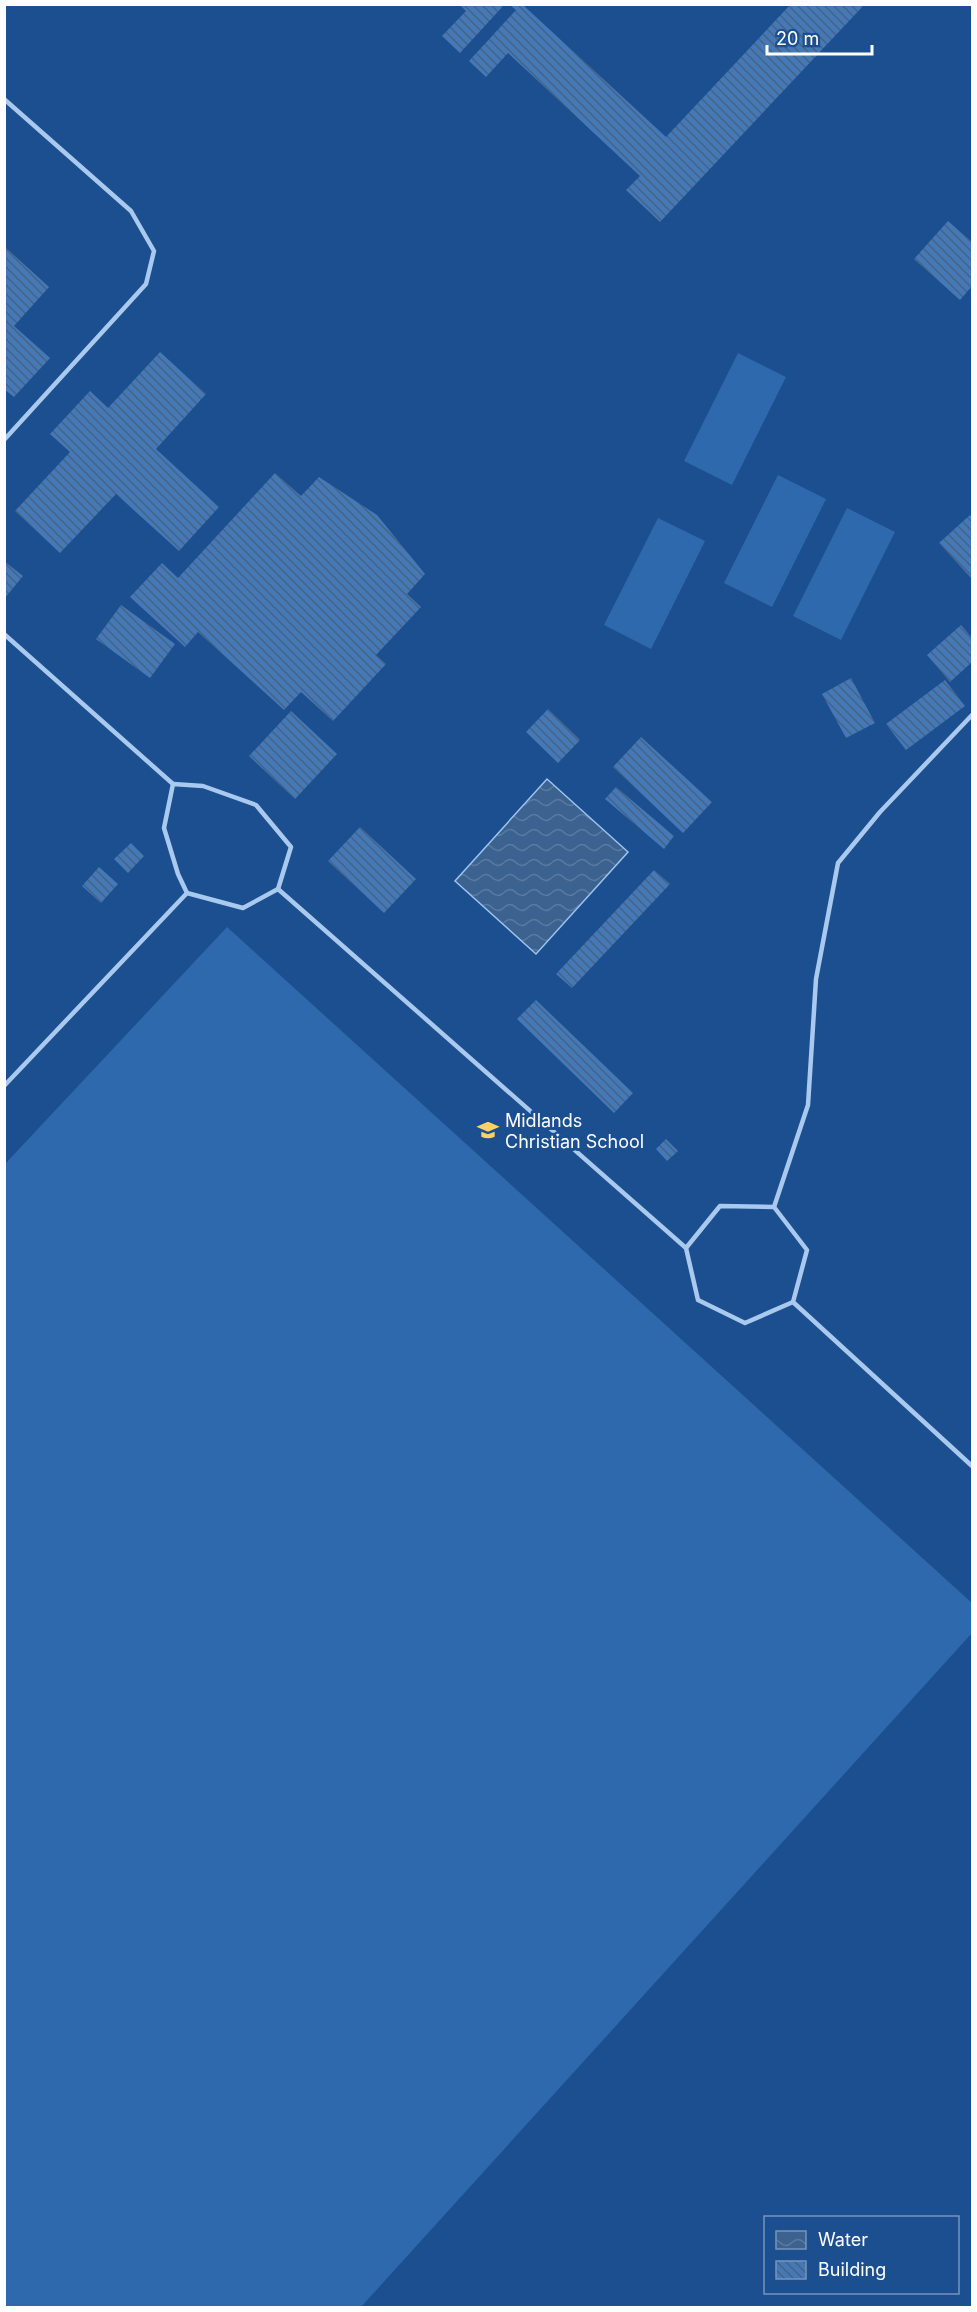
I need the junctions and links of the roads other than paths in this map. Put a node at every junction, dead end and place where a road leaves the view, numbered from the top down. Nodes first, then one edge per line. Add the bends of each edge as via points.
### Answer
1 (4, 99) edge
2 (4, 440) edge
3 (4, 634) edge
4 (972, 716) edge
5 (173, 784) junction
6 (278, 889) junction
7 (187, 893) junction
8 (4, 1086) edge
9 (774, 1207) junction
10 (686, 1248) junction
11 (793, 1302) junction
12 (972, 1466) edge

1 - 2 lane via 131,211 154,251 147,284
3 - 5 lane
4 - 9 lane via 880,812 838,863 816,979 808,1105
5 - 6 lane via 203,786 256,805 291,847
5 - 7 lane via 164,828
6 - 7 lane via 243,908
6 - 10 lane
7 - 8 lane
9 - 10 lane via 720,1206
9 - 11 lane via 807,1250
10 - 11 lane via 698,1300 745,1323
11 - 12 lane

